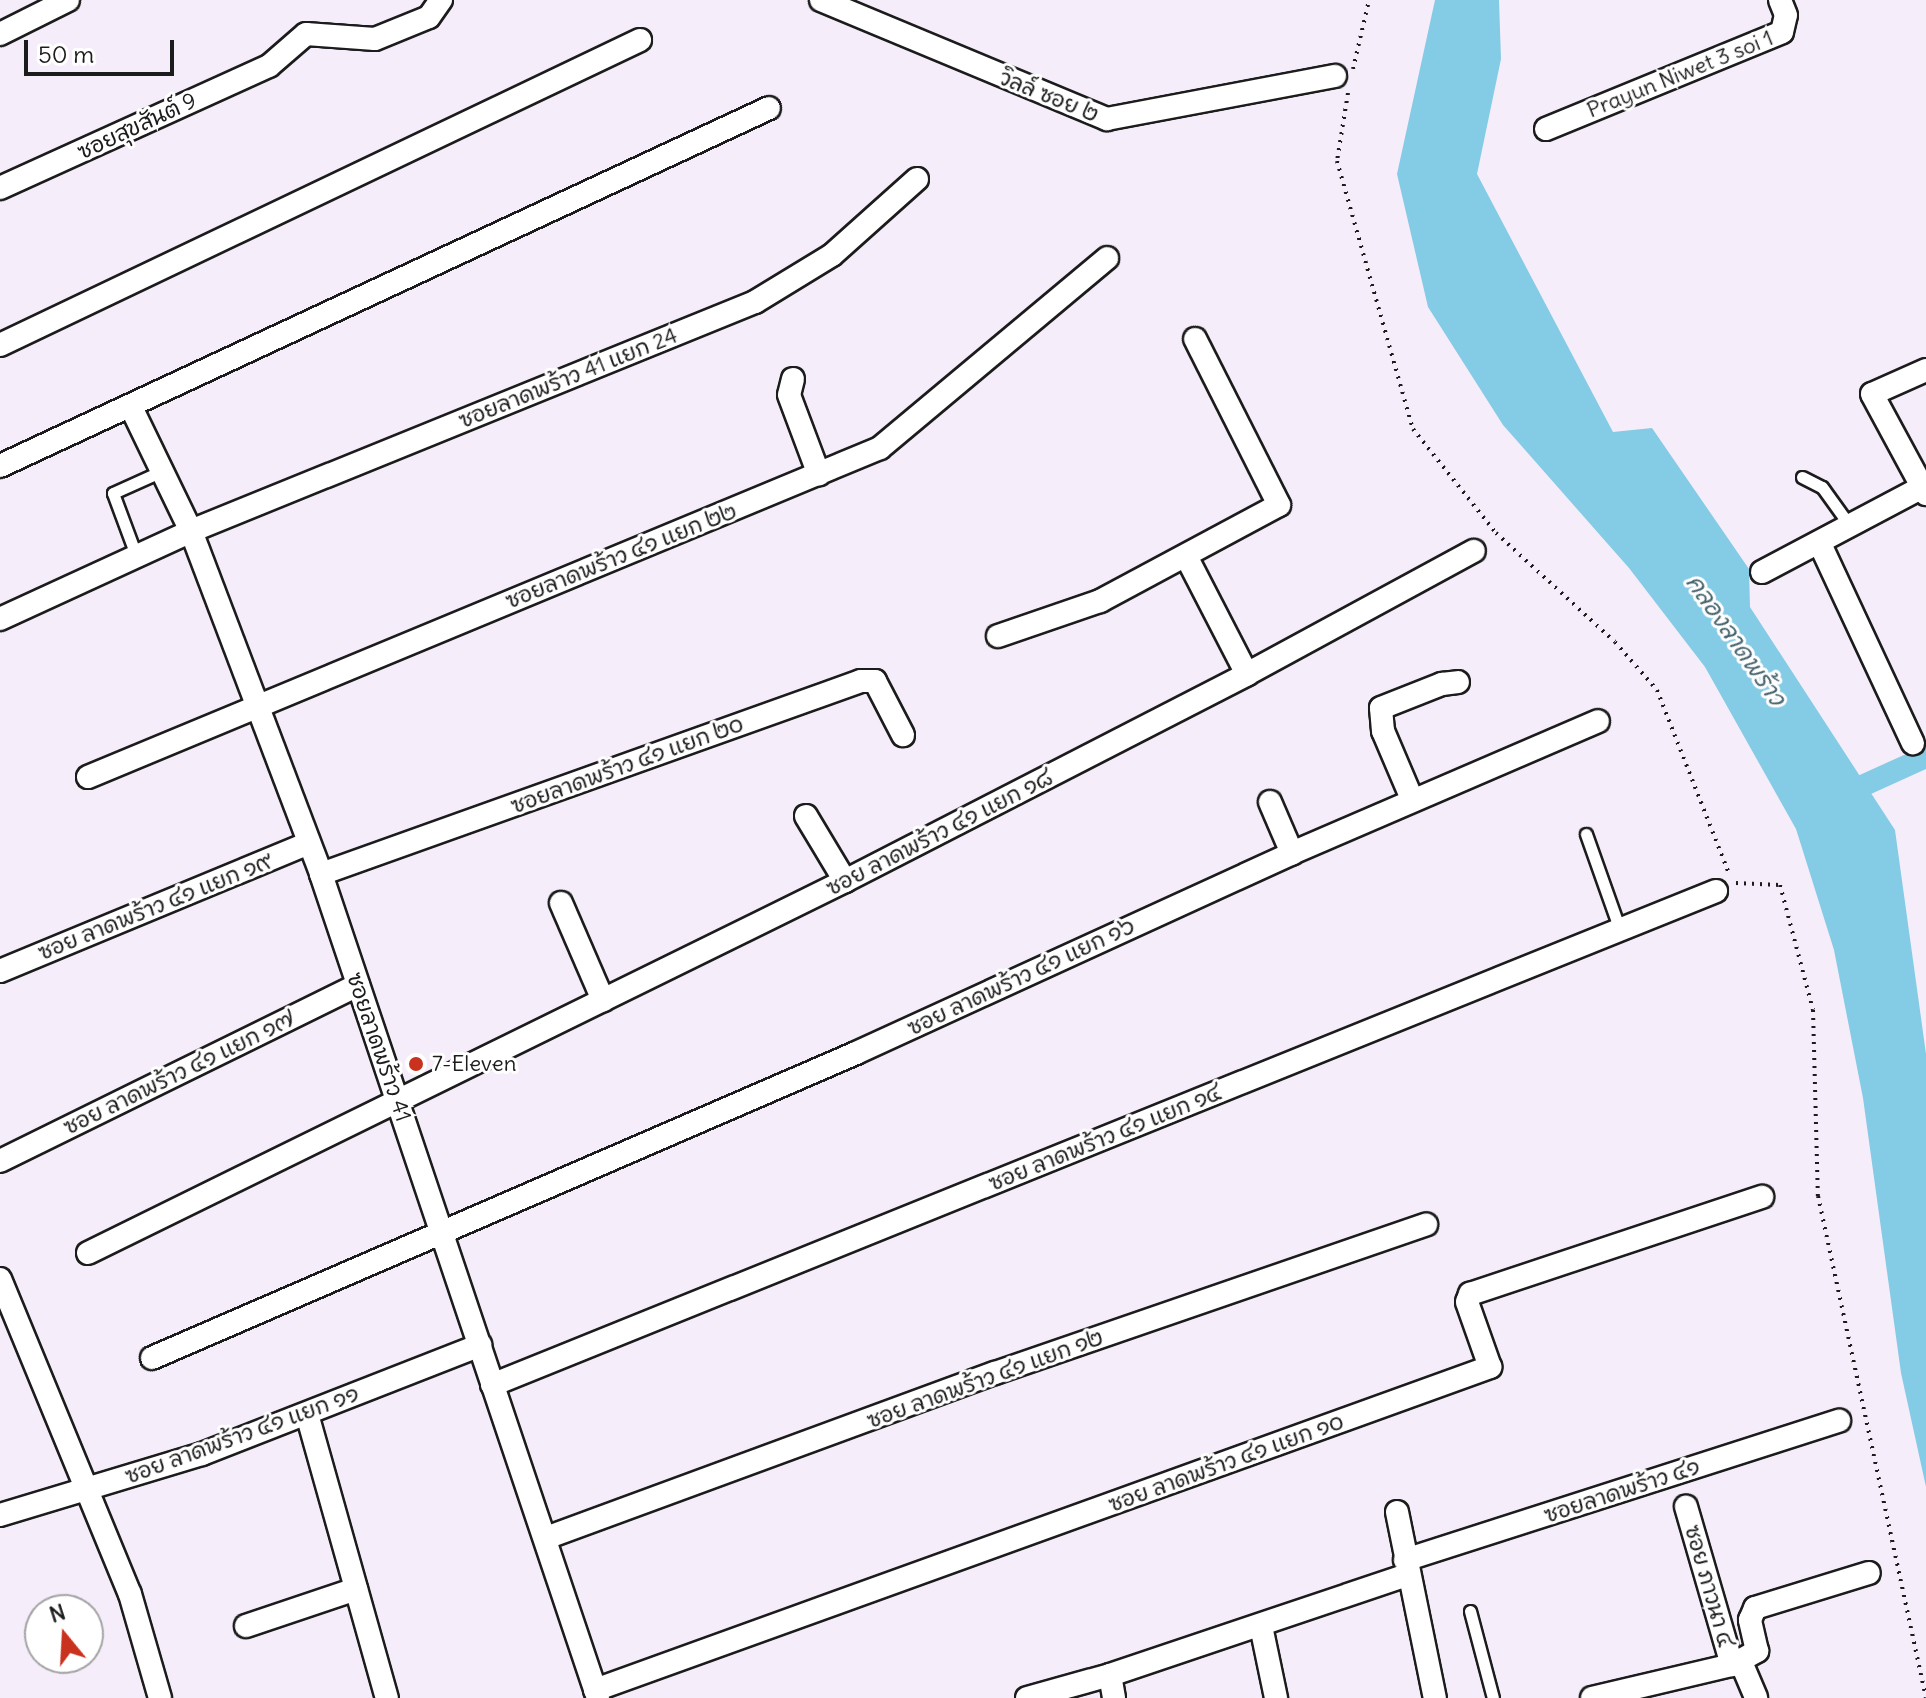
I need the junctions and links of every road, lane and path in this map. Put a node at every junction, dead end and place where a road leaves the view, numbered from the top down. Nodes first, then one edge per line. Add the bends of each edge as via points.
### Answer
1 (68, 0) edge
2 (441, 0) edge
3 (821, 0) edge
4 (1369, 0) edge
5 (1780, 0) edge
6 (0, 34) edge
7 (640, 40) dead end
8 (1335, 76) dead end
9 (769, 108) dead end
10 (1546, 129) dead end
11 (917, 179) dead end
12 (0, 188) edge
13 (1107, 258) dead end
14 (1195, 339) dead end
15 (0, 345) edge
16 (1926, 370) edge
17 (793, 379) dead end
18 (131, 407) junction
19 (0, 466) edge
20 (162, 471) junction
21 (819, 475) junction
22 (1802, 477) dead end
23 (1925, 488) edge
24 (1850, 527) junction
25 (191, 531) junction
26 (1820, 544) junction
27 (1474, 551) dead end
28 (136, 555) junction
29 (1186, 556) junction
30 (1762, 572) dead end
31 (0, 619) edge
32 (998, 636) dead end
33 (1247, 674) junction
34 (1458, 682) dead end
35 (257, 705) junction
36 (1598, 721) dead end
37 (903, 735) dead end
38 (1913, 743) dead end
39 (88, 777) dead end
40 (1412, 799) junction
41 (1270, 802) dead end
42 (806, 816) dead end
43 (1586, 834) dead end
44 (309, 843) junction
45 (1292, 853) junction
46 (321, 874) junction
47 (845, 881) junction
48 (1716, 891) dead end
49 (561, 903) dead end
50 (1620, 930) junction
51 (0, 971) edge
52 (358, 985) junction
53 (603, 1000) junction
54 (398, 1104) junction
55 (0, 1161) edge
56 (1762, 1197) dead end
57 (1426, 1225) dead end
58 (444, 1232) junction
59 (88, 1253) dead end
60 (0, 1279) edge
61 (480, 1345) junction
62 (152, 1358) dead end
63 (492, 1385) junction
64 (307, 1414) junction
65 (1839, 1421) dead end
66 (90, 1489) junction
67 (1686, 1507) dead end
68 (1397, 1512) dead end
69 (0, 1515) edge
70 (546, 1538) junction
71 (1406, 1568) junction
72 (1869, 1573) dead end
73 (356, 1589) junction
74 (1470, 1611) dead end
75 (246, 1626) dead end
76 (1261, 1626) junction
77 (1736, 1663) junction
78 (1110, 1675) junction
79 (597, 1694) edge
80 (160, 1698) edge
81 (387, 1698) edge
82 (1027, 1698) edge
83 (1114, 1698) edge
84 (1276, 1698) edge
85 (1435, 1698) edge
86 (1493, 1698) edge
87 (1592, 1698) edge
88 (1756, 1698) edge
89 (1926, 1698) edge

1 - 6 street
2 - 12 street, ซอยสุขสันต์ 9 via 429,17 375,39 306,34 269,66
3 - 8 street, วิลล์ ซอย ๒ via 1107,119
4 - 89 path via 1337,161 1413,429 1496,533 1615,642 1657,690 1732,883 1780,885 1813,1010 1818,1196
5 - 10 street, Prayun Niwet 3 soi 1 via 1786,15 1782,32
7 - 15 street
9 - 18 street
11 - 25 street, ซอยลาดพร้าว 41 แยก 24 via 832,255 780,290
13 - 21 street, ซอยลาดพร้าว ๔๑ แยก ๒๒ via 897,439
14 - 29 street via 1280,502
16 - 23 street via 1872,394
17 - 21 street via 789,395
18 - 19 street
18 - 20 street, ซอยลาดพร้าว 41
20 - 25 street, ซอยลาดพร้าว 41
20 - 28 lane via 113,493
21 - 35 street, ซอยลาดพร้าว ๔๑ แยก ๒๒
22 - 24 lane via 1822,487
23 - 24 street
24 - 26 street
25 - 28 street, ซอยลาดพร้าว 41 แยก 24
25 - 35 street, ซอยลาดพร้าว 41
26 - 30 street
26 - 38 street
27 - 33 street, ซอย ลาดพร้าว ๔๑ แยก ๑๘
28 - 31 street, ซอยลาดพร้าว 41 แยก 24
29 - 32 street via 1100,601
29 - 33 street
33 - 47 street, ซอย ลาดพร้าว ๔๑ แยก ๑๘
34 - 40 street via 1381,708 1383,731
35 - 39 street, ซอยลาดพร้าว ๔๑ แยก ๒๒
35 - 44 street, ซอยลาดพร้าว 41
36 - 40 street, ซอย ลาดพร้าว ๔๑ แยก ๑๖
37 - 46 street, ซอยลาดพร้าว ๔๑ แยก ๒๐ via 875,681 861,681
40 - 45 street, ซอย ลาดพร้าว ๔๑ แยก ๑๖
41 - 45 street
42 - 47 street
43 - 50 lane
44 - 46 street, ซอยลาดพร้าว 41
44 - 51 street, ซอย ลาดพร้าว ๔๑ แยก ๑๙
45 - 58 street, ซอย ลาดพร้าว ๔๑ แยก ๑๖ via 856,1053
46 - 52 street, ซอยลาดพร้าว 41
47 - 53 street, ซอย ลาดพร้าว ๔๑ แยก ๑๘
48 - 50 street, ซอย ลาดพร้าว ๔๑ แยก ๑๔
49 - 53 street
50 - 63 street, ซอย ลาดพร้าว ๔๑ แยก ๑๔
52 - 54 street, ซอยลาดพร้าว 41
52 - 55 street, ซอย ลาดพร้าว ๔๑ แยก ๑๗
53 - 54 street, ซอย ลาดพร้าว ๔๑ แยก ๑๘
54 - 58 street, ซอยลาดพร้าว 41
54 - 59 street, ซอย ลาดพร้าว ๔๑ แยก ๑๘
56 - 79 street, ซอย ลาดพร้าว ๔๑ แยก ๑๐ via 1470,1294 1467,1302 1493,1363 1490,1367
57 - 70 street, ซอย ลาดพร้าว ๔๑ แยก ๑๒ via 995,1373
58 - 61 street, ซอยลาดพร้าว 41
58 - 62 street, ซอย ลาดพร้าว ๔๑ แยก ๑๖
60 - 66 street
61 - 63 street, ซอยลาดพร้าว 41
61 - 64 street, ซอย ลาดพร้าว ๔๑ แยก ๑๑
63 - 70 street, ซอยลาดพร้าว 41
64 - 66 street, ซอย ลาดพร้าว ๔๑ แยก ๑๑
64 - 73 street
65 - 71 street, ซอยลาดพร้าว ๔๑
66 - 69 street, ซอย ลาดพร้าว ๔๑ แยก ๑๑
66 - 80 street via 130,1594
67 - 77 street, ซอย ภาวนา ๔
68 - 71 street
70 - 79 street, ซอยลาดพร้าว 41
71 - 76 street, ซอยลาดพร้าว ๔๑
71 - 85 street
72 - 77 street via 1755,1608 1750,1620 1757,1651
73 - 75 street
73 - 81 street
74 - 86 lane
76 - 78 street, ซอยลาดพร้าว ๔๑
76 - 84 street
77 - 87 street, ซอย ภาวนา ๔
77 - 88 street
78 - 82 street, ซอยลาดพร้าว ๔๑
78 - 83 street

